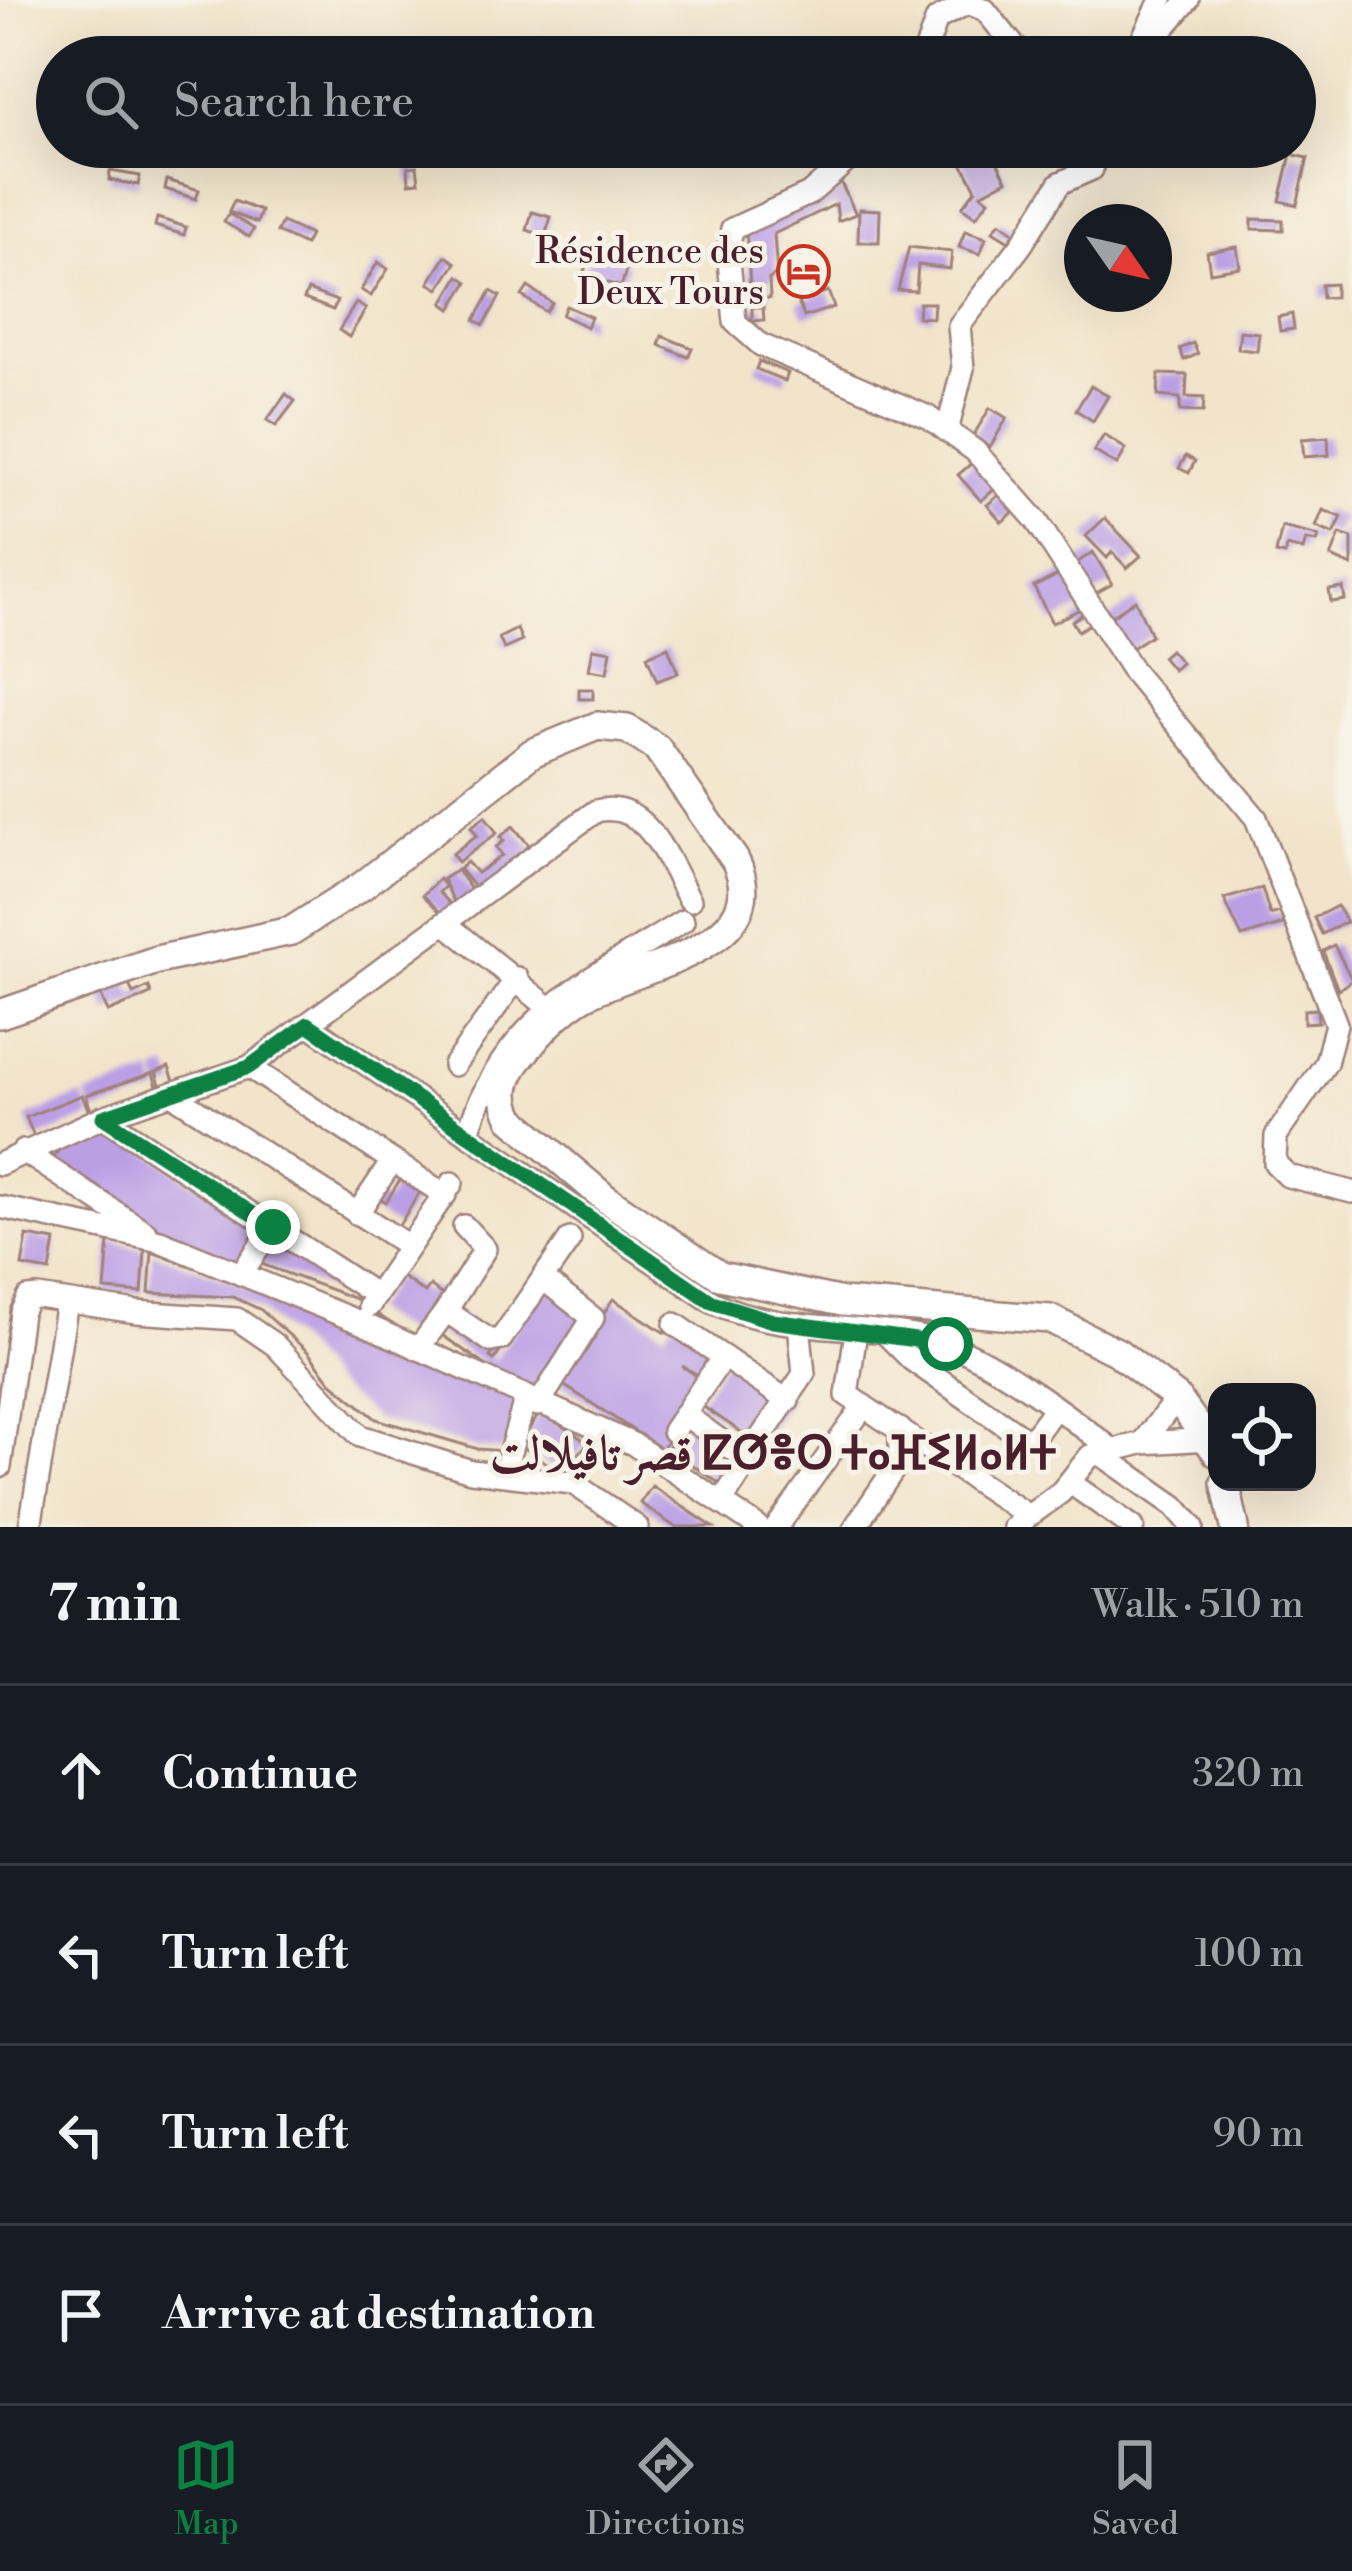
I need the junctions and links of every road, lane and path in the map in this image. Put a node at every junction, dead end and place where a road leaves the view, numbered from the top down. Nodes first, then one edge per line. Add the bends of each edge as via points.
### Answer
1 (1161, 0) edge
2 (1188, 0) edge
3 (931, 36) edge
4 (1007, 36) edge
5 (1145, 36) edge
6 (1155, 36) edge
7 (839, 168) edge
8 (1093, 168) edge
9 (947, 431) junction
10 (445, 923) junction
11 (517, 978) junction
12 (547, 1006) junction
13 (0, 1014) edge
14 (308, 1024) junction
15 (454, 1065) dead end
16 (249, 1067) junction
17 (175, 1096) junction
18 (103, 1117) junction
19 (468, 1133) junction
20 (22, 1151) junction
21 (392, 1163) junction
22 (0, 1164) edge
23 (1352, 1192) edge
24 (0, 1207) edge
25 (357, 1214) junction
26 (464, 1226) dead end
27 (273, 1227) junction
28 (570, 1239) dead end
29 (160, 1241) junction
30 (407, 1245) junction
31 (242, 1274) junction
32 (543, 1279) junction
33 (376, 1295) junction
34 (68, 1302) junction
35 (446, 1310) junction
36 (359, 1322) junction
37 (674, 1324) dead end
38 (799, 1324) junction
39 (856, 1331) junction
40 (885, 1333) junction
41 (418, 1349) junction
42 (723, 1357) junction
43 (1177, 1397) junction
44 (788, 1401) junction
45 (532, 1403) junction
46 (864, 1406) junction
47 (1054, 1409) junction
48 (900, 1429) junction
49 (1208, 1438) edge
50 (1142, 1443) junction
51 (1208, 1446) edge
52 (1106, 1452) junction
53 (744, 1462) junction
54 (0, 1467) edge
55 (504, 1473) junction
56 (1069, 1482) junction
57 (1228, 1491) edge
58 (722, 1501) junction
59 (1021, 1523) edge
60 (30, 1527) edge
61 (637, 1527) edge
62 (758, 1527) edge
63 (778, 1527) edge
64 (855, 1527) edge
65 (1133, 1527) edge
66 (1193, 1527) edge
67 (1235, 1527) edge

1 - 5 street
2 - 6 street
3 - 4 street via 937,20 968,3 986,10
7 - 9 street via 809,194 732,229 735,322 761,345
8 - 9 street via 1060,183 959,326 963,368
9 - 23 street via 1036,520 1134,673 1256,818 1336,1024 1326,1064 1276,1136 1275,1163 1288,1176
10 - 11 street
10 - 12 street via 596,811 611,807 642,820 686,910
10 - 14 street
11 - 12 street
11 - 15 street
12 - 19 street via 500,1064
13 - 43 main road via 157,960 291,931 532,753 597,726 627,729 657,748 736,860 745,879 741,911 694,950 584,996 555,1019 509,1072 512,1119 605,1198 720,1276 842,1302 1050,1319 1117,1352
14 - 16 street
14 - 19 street
16 - 17 street
16 - 21 street
17 - 18 street
17 - 25 street
18 - 20 street
18 - 27 street
19 - 38 street via 712,1302
20 - 22 street
20 - 29 street
21 - 25 street
21 - 30 street via 448,1189
24 - 29 street
25 - 30 street
26 - 35 street via 485,1249
27 - 31 street
27 - 33 street
28 - 32 street
29 - 31 street
30 - 33 street
31 - 36 street
32 - 35 street via 495,1342
32 - 45 street via 593,1318
33 - 36 street
34 - 54 street via 38,1297 23,1304
34 - 55 street via 237,1319 275,1345 360,1436 471,1472
34 - 60 street
35 - 41 street
36 - 41 street
37 - 42 street
38 - 39 street
38 - 44 street via 807,1364
39 - 40 street
39 - 46 street via 844,1391
40 - 47 street via 960,1349
40 - 47 street via 1025,1439
41 - 45 street
42 - 44 street
42 - 53 street via 678,1423 736,1448
43 - 49 main road
43 - 50 street
44 - 53 street
45 - 55 street
45 - 58 street via 632,1444
46 - 48 street
46 - 63 street
47 - 52 street
48 - 59 street
48 - 64 street via 900,1460
50 - 51 street
50 - 52 street
52 - 56 street
52 - 66 street
53 - 58 street
55 - 61 street via 573,1483
56 - 59 street
56 - 65 street
57 - 67 main road
58 - 62 street

